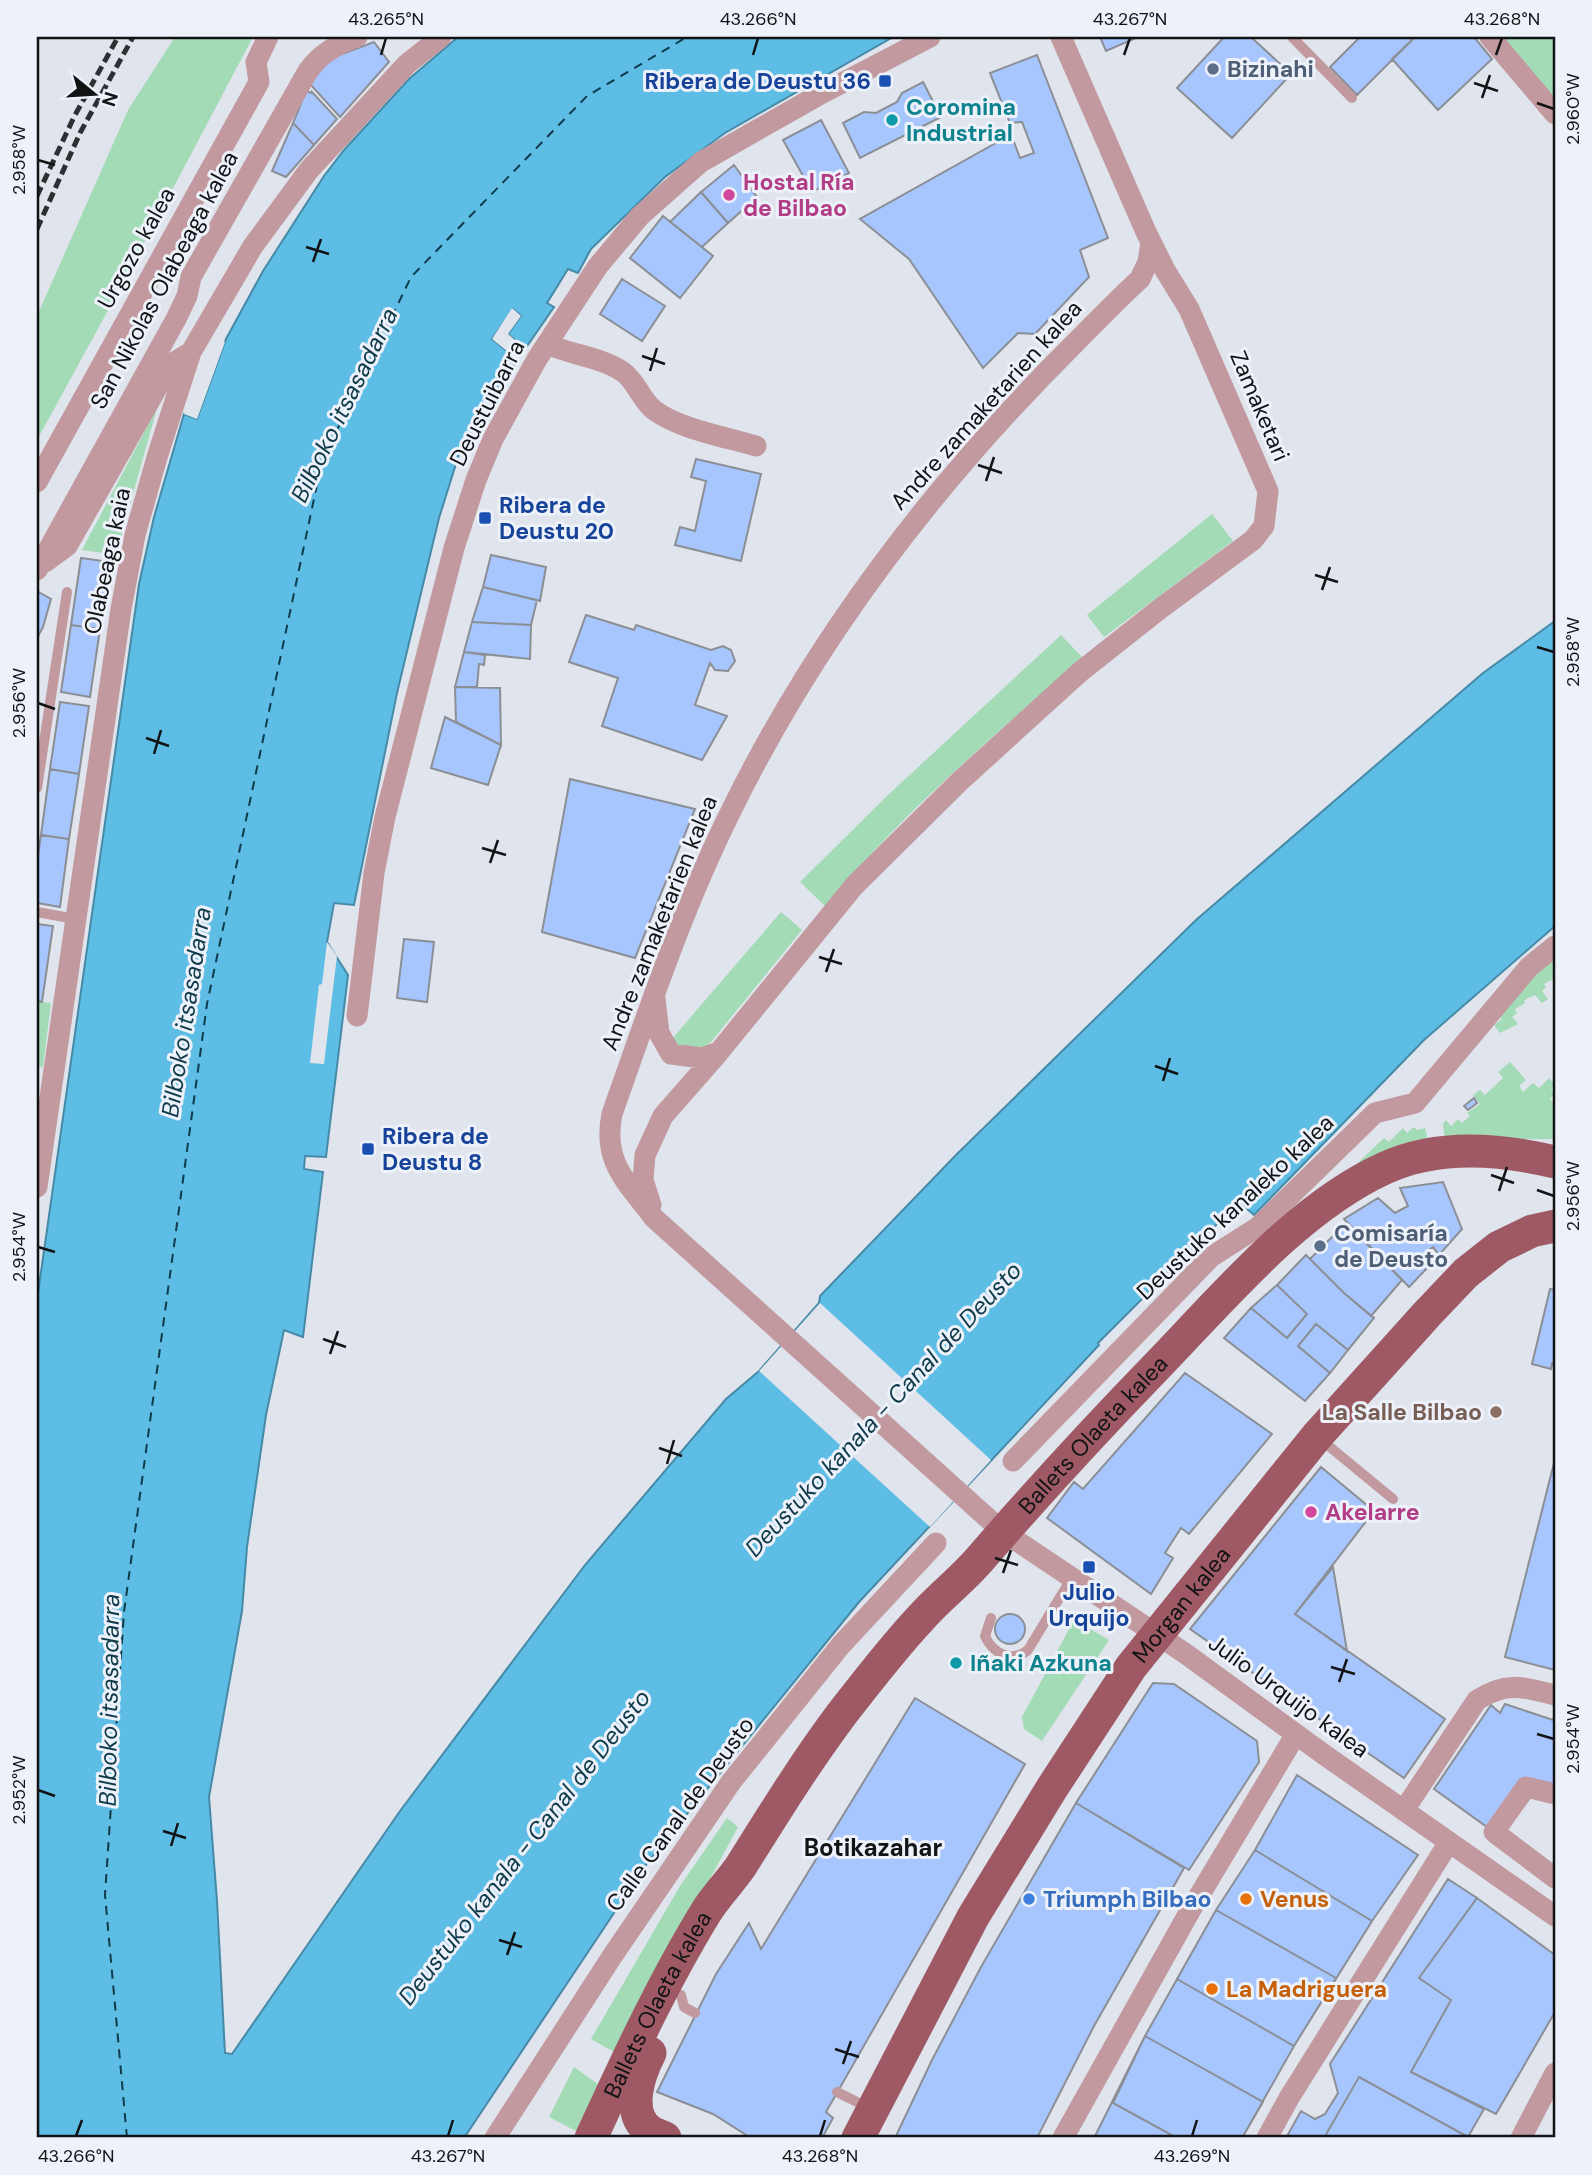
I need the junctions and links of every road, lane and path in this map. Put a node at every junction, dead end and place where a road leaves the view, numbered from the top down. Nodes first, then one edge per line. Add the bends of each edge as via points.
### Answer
1 (268, 37) edge
2 (357, 37) edge
3 (441, 37) edge
4 (930, 37) edge
5 (1061, 37) edge
6 (1292, 37) edge
7 (1490, 37) edge
8 (1352, 99) dead end
9 (1555, 114) edge
10 (1151, 242) junction
11 (1140, 279) junction
12 (1189, 309) junction
13 (547, 344) junction
14 (191, 352) junction
15 (756, 446) dead end
16 (37, 482) edge
17 (37, 569) edge
18 (67, 592) dead end
19 (37, 788) edge
20 (37, 912) edge
21 (75, 919) junction
22 (1555, 946) edge
23 (654, 993) junction
24 (357, 1016) dead end
25 (719, 1052) junction
26 (1547, 1155) edge
27 (37, 1187) edge
28 (654, 1217) junction
29 (1555, 1226) edge
30 (788, 1338) joint
31 (1317, 1436) junction
32 (1013, 1461) dead end
33 (1393, 1499) dead end
34 (1002, 1531) junction
35 (936, 1543) dead end
36 (1071, 1579) junction
37 (991, 1618) dead end
38 (1157, 1635) junction
39 (1555, 1695) edge
40 (1296, 1734) junction
41 (1555, 1794) edge
42 (1404, 1810) junction
43 (1449, 1842) junction
44 (733, 1877) junction
45 (1555, 1878) edge
46 (1555, 1916) edge
47 (1555, 2073) edge
48 (837, 2092) dead end
49 (865, 2124) edge
50 (648, 2136) edge
51 (495, 2138) edge
52 (592, 2138) edge
53 (1063, 2138) edge
54 (1267, 2138) edge
55 (1521, 2138) edge

1 - 16 street, Urgozo kalea via 256,62 259,82
2 - 17 street, San Nikolas Olabeaga kalea via 317,58 308,71 191,277 176,318
3 - 14 street, Olabeaga kaia via 407,64 309,170 253,246
4 - 13 street, Deustuibarra via 701,162 640,216 598,266
5 - 10 street
6 - 8 lane
7 - 9 street
10 - 11 street, Andre zamaketarien kalea
10 - 12 street, Zamaketari
11 - 12 street, Zamaketari via 1159,285
11 - 23 street, Andre zamaketarien kalea via 1038,380 942,486 854,604 807,675 730,814
12 - 25 street, Zamaketari via 1268,491 1264,526 1254,540 1080,672 939,801 855,886
13 - 15 street via 624,372 652,409 667,418
13 - 24 street, Deustuibarra via 499,427 454,548 385,817
14 - 17 street, San Nikolas Olabeaga kalea via 170,365 67,546
14 - 21 street, Olabeaga kaia via 135,535
18 - 19 lane
20 - 21 lane
21 - 27 street, Olabeaga kaia
22 - 32 street, Deustuko kanaleko kalea via 1529,967 1415,1104 1375,1112 1258,1227 1211,1257
23 - 25 street via 659,1033 671,1054 702,1058
23 - 28 street, Andre zamaketarien kalea via 609,1130 618,1171
25 - 28 street via 653,1134 643,1180
26 - 34 main road, Ballets Olaeta kalea via 1464,1151 1421,1157 1387,1167 1324,1205 1221,1300
28 - 30 street, Andre zamaketarien kalea
29 - 31 main road, Morgan kalea via 1499,1247 1466,1273
30 - 34 street, Julio Urquijo kalea
31 - 33 lane
31 - 38 main road, Morgan kalea
34 - 36 street, Julio Urquijo kalea
34 - 44 main road, Ballets Olaeta kalea via 919,1619 841,1716
35 - 51 street, Calle Canal de Deusto via 841,1645 731,1782
36 - 37 lane via 1022,1655 1001,1655 993,1648 985,1636
36 - 38 street, Julio Urquijo kalea
38 - 40 street, Julio Urquijo kalea
38 - 49 main road, Morgan kalea via 1124,1678 994,1881
39 - 42 street via 1514,1686 1494,1689 1477,1700
40 - 42 street, Julio Urquijo kalea
40 - 53 street
41 - 45 street via 1526,1787 1494,1832
42 - 43 street, Julio Urquijo kalea
43 - 46 street, Julio Urquijo kalea
43 - 54 street
44 - 50 main road, Ballets Olaeta kalea via 688,2004 643,2066 637,2110
44 - 52 main road, Ballets Olaeta kalea via 708,1910 661,1994
47 - 55 street
48 - 49 lane

